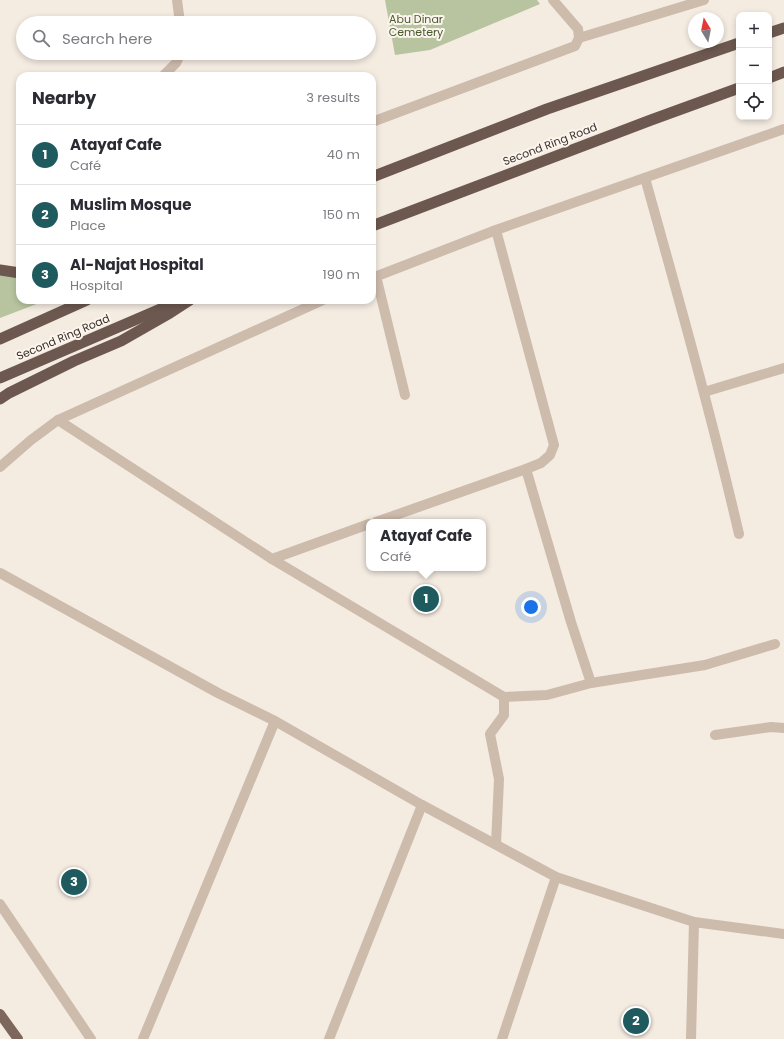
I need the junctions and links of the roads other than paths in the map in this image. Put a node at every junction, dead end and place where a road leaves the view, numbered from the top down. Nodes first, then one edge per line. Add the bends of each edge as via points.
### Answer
1 (178, 0) edge
2 (553, 0) edge
3 (704, 0) edge
4 (179, 16) edge
5 (784, 28) edge
6 (772, 32) edge
7 (579, 38) junction
8 (736, 44) edge
9 (178, 60) edge
10 (167, 72) edge
11 (784, 72) edge
12 (772, 77) edge
13 (736, 89) edge
14 (376, 121) edge
15 (784, 129) edge
16 (376, 175) edge
17 (645, 178) junction
18 (376, 224) edge
19 (496, 230) junction
20 (0, 270) edge
21 (16, 272) edge
22 (376, 276) edge
23 (376, 284) edge
24 (78, 304) edge
25 (172, 304) edge
26 (184, 304) edge
27 (314, 304) edge
28 (0, 339) edge
29 (784, 368) edge
30 (0, 378) edge
31 (704, 392) junction
32 (406, 395) dead end
33 (0, 399) edge
34 (58, 420) junction
35 (0, 467) edge
36 (526, 469) junction
37 (384, 519) edge
38 (366, 525) edge
39 (739, 534) dead end
40 (272, 559) junction
41 (0, 574) edge
42 (775, 644) dead end
43 (591, 683) junction
44 (504, 697) junction
45 (275, 721) junction
46 (784, 728) edge
47 (715, 735) dead end
48 (422, 805) junction
49 (496, 844) junction
50 (556, 877) junction
51 (0, 904) edge
52 (694, 922) junction
53 (784, 934) edge
54 (0, 1014) edge
55 (18, 1039) edge
56 (91, 1039) edge
57 (143, 1039) edge
58 (330, 1039) edge
59 (502, 1039) edge
60 (691, 1039) edge

1 - 4 street
2 - 7 street via 578,29
3 - 7 street
5 - 6 highway
7 - 14 street via 575,46
8 - 16 highway via 547,109
9 - 10 street
11 - 12 highway
13 - 18 highway, Second Ring Road
15 - 17 street
17 - 19 street
17 - 31 street
19 - 22 street
19 - 36 street via 554,445 550,455
20 - 21 highway
23 - 32 street
24 - 28 highway, Second Ring Road
25 - 30 highway, Second Ring Road
26 - 33 highway via 121,341 74,361
27 - 34 street
29 - 31 street
31 - 39 street
34 - 35 street
34 - 40 street
36 - 37 street
36 - 43 street
38 - 40 street
40 - 44 street
41 - 45 street via 218,693
42 - 43 street via 705,665
43 - 44 street via 547,695
44 - 49 street via 504,715 490,734 500,779
45 - 48 street
45 - 57 street
46 - 47 street via 771,726
48 - 49 street
48 - 58 street
49 - 50 street
50 - 52 street
50 - 59 street
51 - 56 street
52 - 53 street
52 - 60 street
54 - 55 main road

